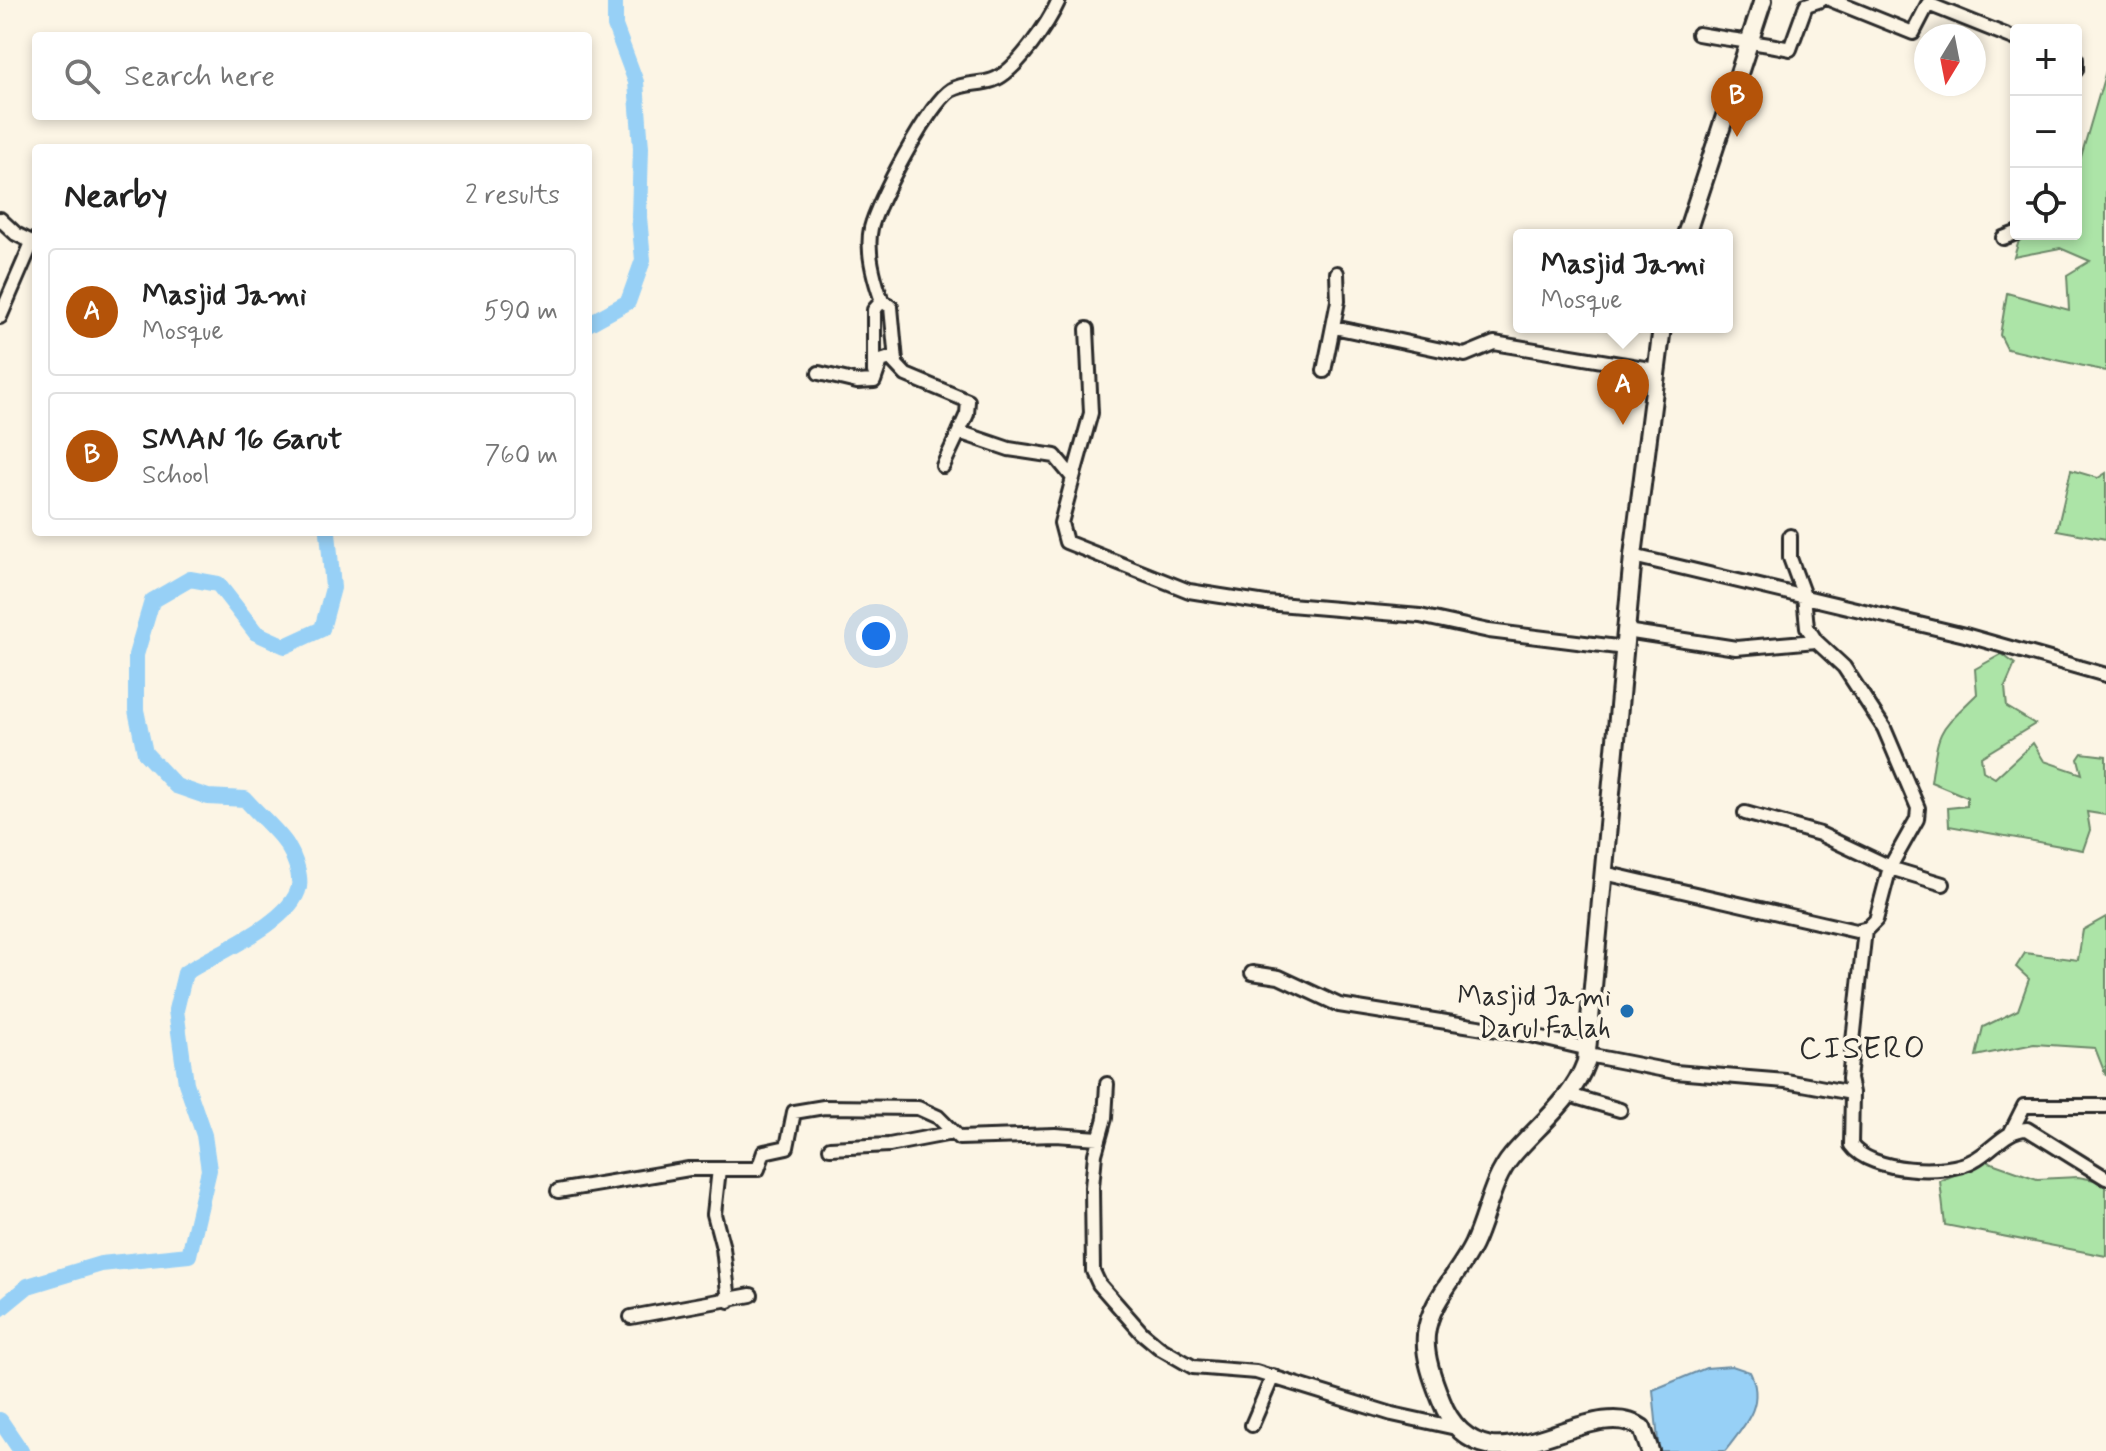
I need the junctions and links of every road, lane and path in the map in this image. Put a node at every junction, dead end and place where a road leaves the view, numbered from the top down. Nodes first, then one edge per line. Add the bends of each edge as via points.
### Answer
1 (1059, 0) edge
2 (1763, 0) edge
3 (1821, 0) edge
4 (1831, 0) edge
5 (1698, 34) dead end
6 (2010, 37) edge
7 (1750, 39) junction
8 (0, 219) edge
9 (1688, 229) edge
10 (2010, 235) edge
11 (2003, 238) dead end
12 (32, 243) edge
13 (32, 248) edge
14 (1337, 273) dead end
15 (882, 301) junction
16 (0, 317) edge
17 (1334, 327) junction
18 (1087, 329) dead end
19 (1661, 333) edge
20 (896, 361) junction
21 (1656, 370) junction
22 (1324, 371) dead end
23 (819, 373) dead end
24 (874, 381) junction
25 (959, 432) junction
26 (943, 466) dead end
27 (1073, 478) junction
28 (1790, 536) dead end
29 (1633, 556) junction
30 (1804, 596) junction
31 (1626, 631) junction
32 (1816, 641) junction
33 (1625, 648) junction
34 (2106, 675) edge
35 (1745, 813) dead end
36 (1890, 867) junction
37 (1604, 873) junction
38 (1943, 884) dead end
39 (1865, 929) junction
40 (1252, 973) dead end
41 (1588, 1052) junction
42 (1107, 1084) dead end
43 (1852, 1093) junction
44 (1569, 1095) junction
45 (2106, 1106) edge
46 (1620, 1110) dead end
47 (952, 1133) junction
48 (2010, 1134) junction
49 (1099, 1138) junction
50 (830, 1148) dead end
51 (719, 1169) junction
52 (2106, 1178) edge
53 (558, 1191) dead end
54 (751, 1295) dead end
55 (729, 1301) junction
56 (631, 1317) dead end
57 (1273, 1376) junction
58 (1252, 1425) dead end
59 (1456, 1428) junction
60 (1650, 1451) edge

1 - 15 street via 1027,49 1000,76 947,94 897,168 870,232 872,270
2 - 7 main road
3 - 7 street via 1806,5 1790,49
4 - 6 street via 1913,33 1928,4
5 - 7 street
7 - 9 main road
8 - 12 street
10 - 11 street
13 - 16 street
14 - 17 street
15 - 20 street via 891,307
15 - 24 street via 874,310
17 - 21 street via 1465,355 1494,343
17 - 22 street
18 - 27 street via 1091,413
19 - 21 main road
20 - 24 street via 884,359
20 - 25 street via 906,375 968,401
21 - 29 main road
23 - 24 street
25 - 26 street
25 - 27 street via 1009,449 1055,456
27 - 33 street via 1061,523 1066,542 1189,591 1420,616 1489,631
28 - 30 street via 1792,570
29 - 30 street
29 - 31 main road
30 - 32 street via 1807,627
30 - 34 street
31 - 32 street via 1736,648
31 - 33 main road
32 - 36 street via 1844,667 1884,728 1916,802 1917,819
33 - 37 main road
35 - 36 street via 1820,834
36 - 38 street
36 - 39 street via 1876,920
37 - 39 street
37 - 41 main road
39 - 43 street via 1849,1079
40 - 41 street via 1279,977 1339,1005 1529,1035
41 - 43 street via 1675,1072 1786,1081
41 - 44 main road
42 - 49 street
43 - 48 street via 1851,1145 1857,1153 1890,1164 1954,1168 1974,1161
44 - 46 street
44 - 59 main road via 1507,1163 1473,1245 1431,1312 1425,1338 1429,1366
45 - 48 street via 2024,1106
47 - 49 street via 959,1138
47 - 50 street via 889,1145
47 - 51 street via 938,1117 918,1108 801,1110 791,1115 787,1147 764,1152 760,1168
48 - 52 street via 2034,1131
49 - 57 street via 1092,1187 1093,1271 1099,1284 1142,1333 1181,1362
51 - 53 street via 689,1169
51 - 55 street via 714,1210
54 - 55 street
55 - 56 street
57 - 58 street
57 - 59 street via 1392,1414
59 - 60 main road via 1476,1442 1523,1447 1600,1422 1626,1420 1642,1428

